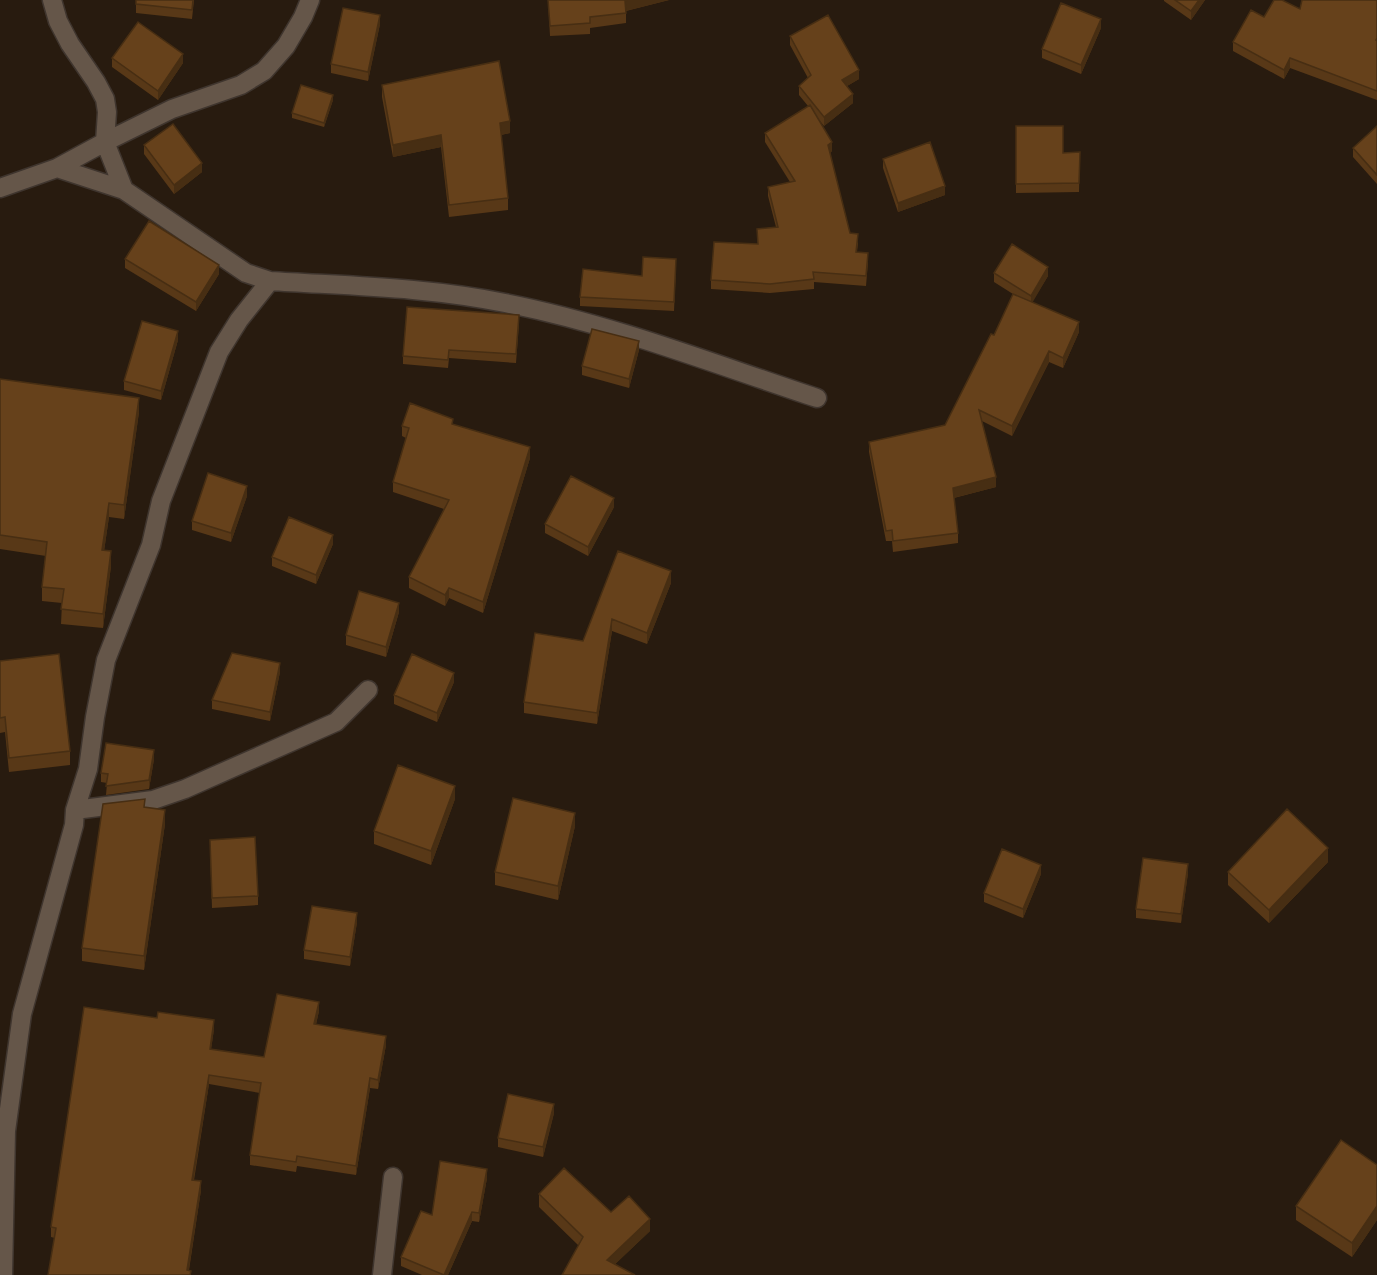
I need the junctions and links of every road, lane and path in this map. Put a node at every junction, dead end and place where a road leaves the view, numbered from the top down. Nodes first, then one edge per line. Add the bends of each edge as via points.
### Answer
1 (52, 0) edge
2 (309, 0) edge
3 (105, 142) junction
4 (57, 168) junction
5 (0, 188) edge
6 (124, 190) junction
7 (270, 281) junction
8 (817, 398) dead end
9 (368, 690) dead end
10 (75, 810) junction
11 (2, 1172) edge
12 (393, 1177) dead end
13 (3, 1275) edge
14 (382, 1275) edge

1 - 3 street via 70,44 105,99
2 - 3 street via 286,46 264,71 241,85 172,109
3 - 4 street
3 - 6 street
4 - 5 street
4 - 6 street
6 - 7 street via 246,273
7 - 8 street via 441,293 503,302 596,324
7 - 10 street via 219,352 161,501 151,545 106,660 88,769
9 - 10 street via 336,722 185,789 153,800
10 - 11 street via 22,1014
11 - 13 street
12 - 14 street

